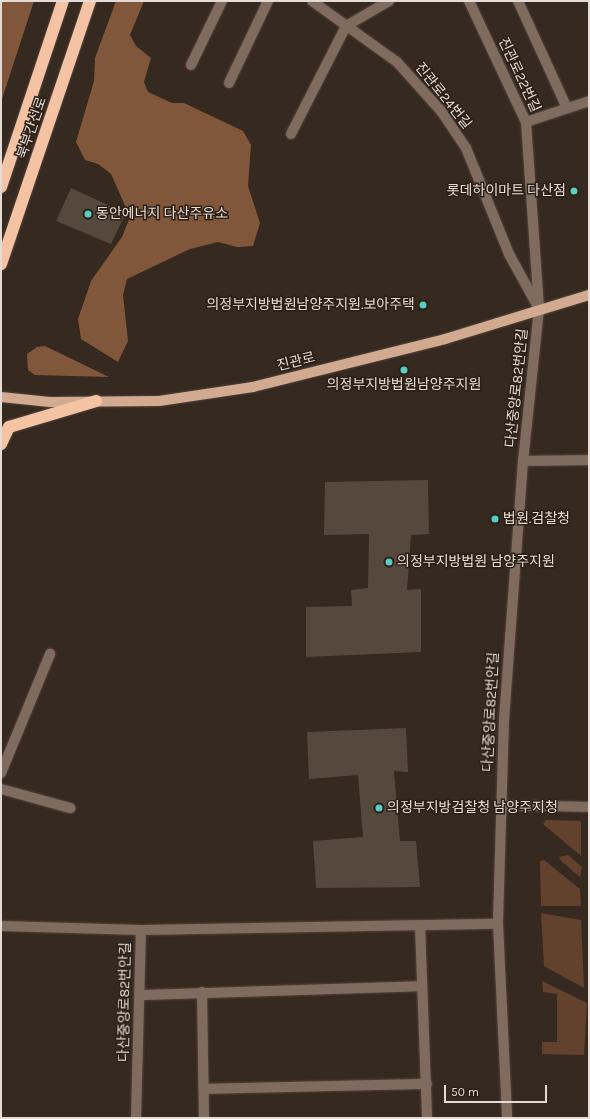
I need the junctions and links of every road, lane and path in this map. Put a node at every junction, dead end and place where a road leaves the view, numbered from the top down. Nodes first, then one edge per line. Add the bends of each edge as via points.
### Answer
1 (63, 1) edge
2 (90, 1) edge
3 (222, 1) edge
4 (268, 1) edge
5 (312, 1) edge
6 (389, 1) edge
7 (469, 1) edge
8 (518, 1) edge
9 (346, 26) junction
10 (191, 65) dead end
11 (229, 83) dead end
12 (589, 101) edge
13 (567, 108) junction
14 (526, 122) junction
15 (291, 134) dead end
16 (1, 187) edge
17 (1, 264) edge
18 (589, 295) edge
19 (539, 309) junction
20 (1, 397) edge
21 (96, 401) junction
22 (1, 444) edge
23 (589, 460) edge
24 (523, 461) junction
25 (50, 654) dead end
26 (1, 773) edge
27 (1, 789) edge
28 (501, 805) junction
29 (589, 807) edge
30 (70, 808) dead end
31 (498, 924) junction
32 (420, 925) junction
33 (1, 926) edge
34 (141, 930) junction
35 (422, 986) junction
36 (202, 992) junction
37 (141, 995) junction
38 (427, 1084) junction
39 (204, 1089) junction
40 (136, 1118) edge
41 (204, 1118) edge
42 (427, 1118) edge
43 (507, 1118) edge

1 - 16 highway, 북부간선로
2 - 17 highway, 북부간선로
3 - 10 street
4 - 11 street
5 - 9 street, 진관로24번길
6 - 9 street
7 - 14 street, 진관로22번길
8 - 13 street
9 - 15 street
9 - 19 street, 진관로24번길 via 397,62 449,123 466,148 509,254
12 - 13 street
13 - 14 street
14 - 19 street, 진관로22번길
18 - 19 main road, 진관로
19 - 21 main road, 진관로 via 445,339 253,387 159,401
19 - 24 street, 다산중앙로82번안길
20 - 21 main road, 진관로 via 50,402
21 - 22 highway via 9,427
23 - 24 street
24 - 28 street, 다산중앙로82번안길 via 509,631
25 - 26 street
27 - 30 street
28 - 29 street
28 - 31 street, 다산중앙로82번안길
31 - 32 street
31 - 43 street, 다산중앙로82번안길
32 - 34 street
32 - 35 street
33 - 34 street, 다산중앙로82번안길
34 - 37 street, 다산중앙로82번안길
35 - 36 street
35 - 38 street
36 - 37 street
36 - 39 street
37 - 40 street, 다산중앙로82번안길
38 - 39 street
38 - 42 street
39 - 41 street

